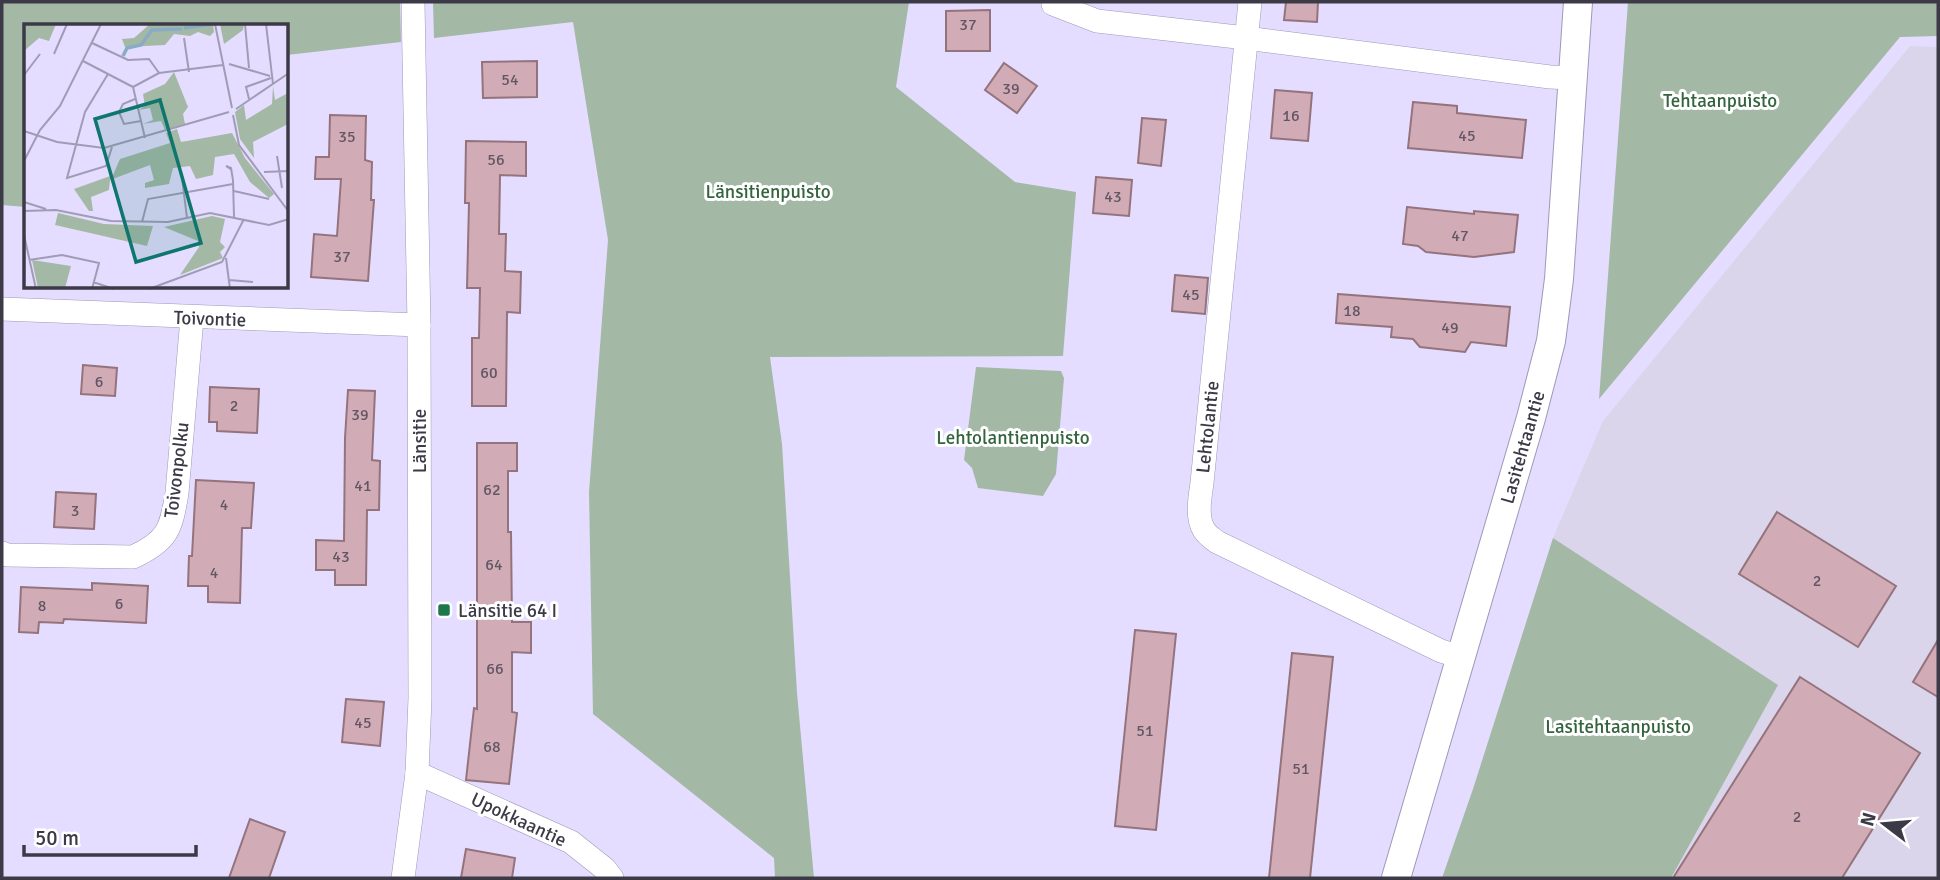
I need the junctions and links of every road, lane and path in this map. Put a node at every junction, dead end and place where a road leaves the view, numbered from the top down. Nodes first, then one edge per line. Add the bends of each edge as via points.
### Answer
1 (413, 2) edge
2 (1250, 2) edge
3 (1578, 2) edge
4 (1053, 4) dead end
5 (1246, 38) junction
6 (1572, 78) junction
7 (2, 309) edge
8 (192, 318) junction
9 (419, 325) junction
10 (2, 552) edge
11 (1461, 657) junction
12 (417, 773) junction
13 (403, 878) edge
14 (612, 878) edge
15 (1396, 878) edge

1 - 9 street, Länsitie
2 - 5 street, Lehtolantie
3 - 6 street, Lasitehtaantie
4 - 5 street via 1097,22
5 - 6 street
5 - 11 street, Lehtolantie via 1199,509 1204,531 1217,542
6 - 11 street, Lasitehtaantie via 1551,341
7 - 8 street, Toivontie
8 - 9 street, Toivontie
8 - 10 street, Toivonpolku via 177,493 166,535 133,557
9 - 12 street, Länsitie
11 - 15 street, Lasitehtaantie
12 - 13 street, Länsitie
12 - 14 street, Upokkaantie via 571,842

